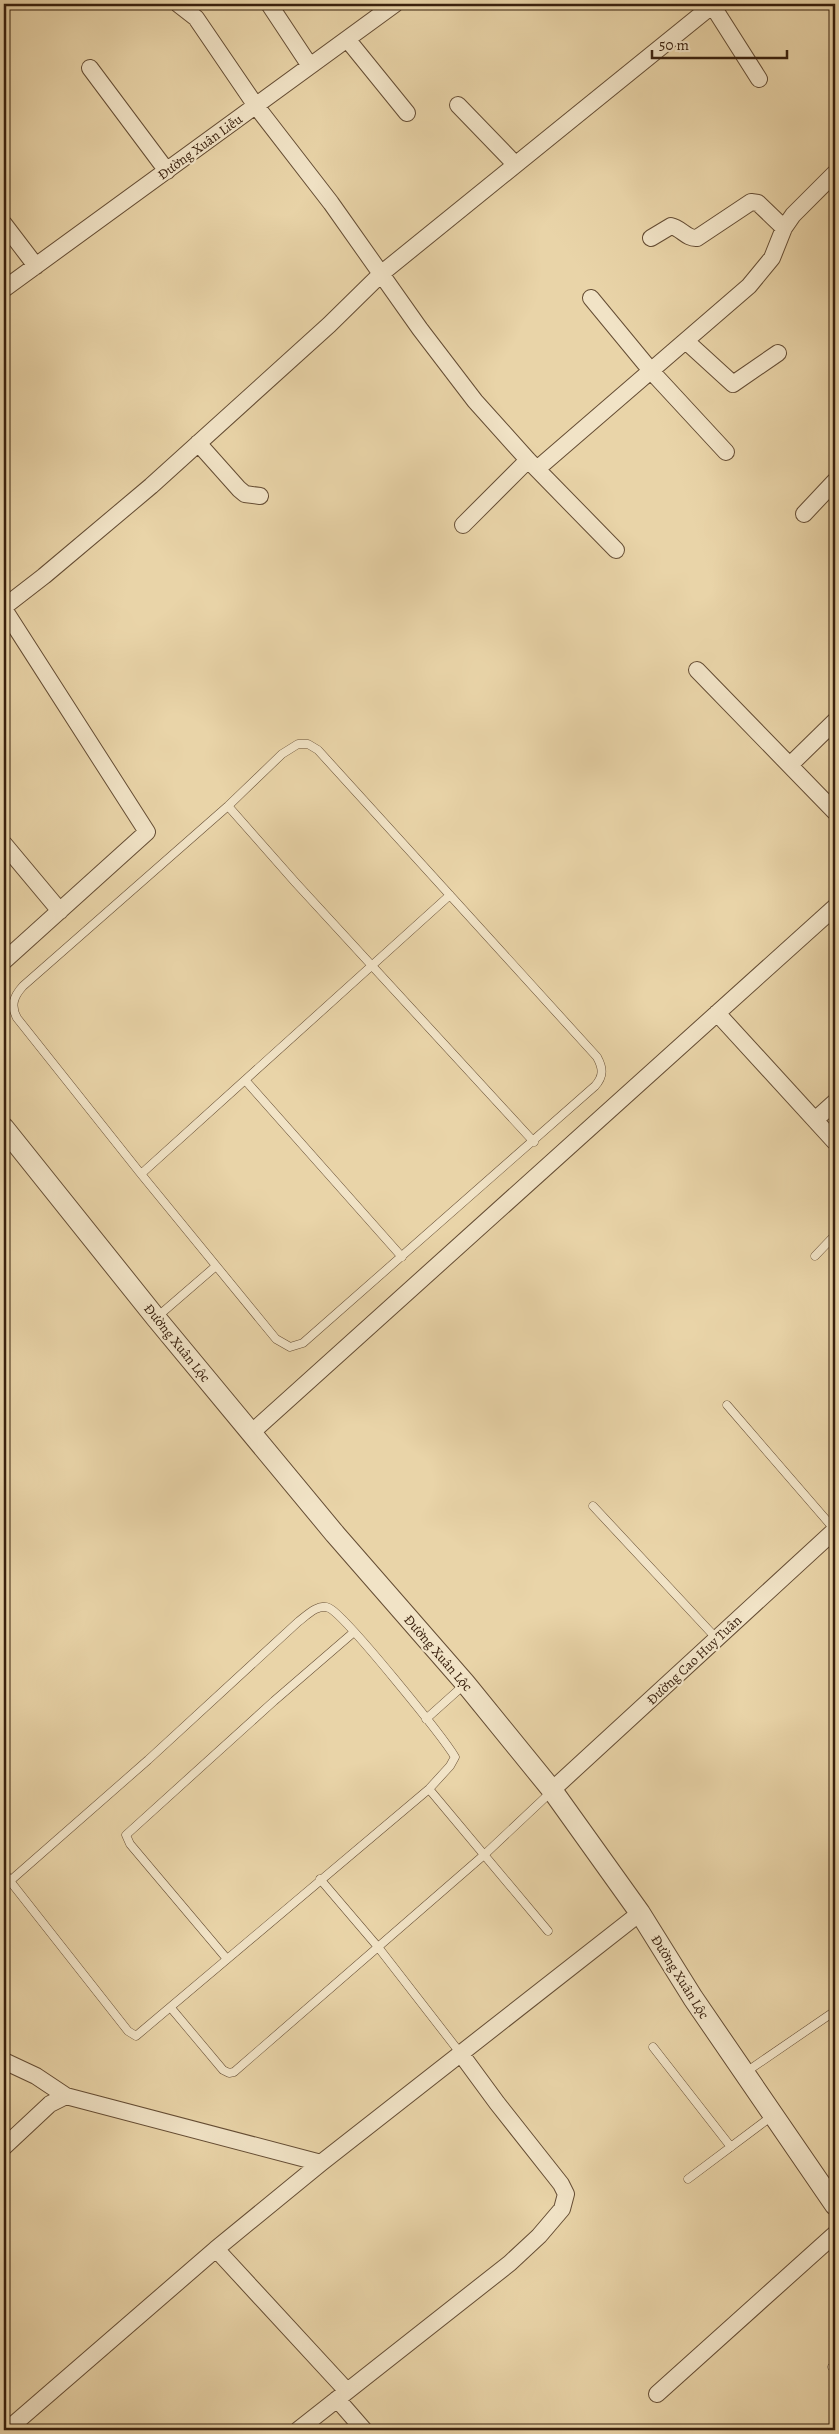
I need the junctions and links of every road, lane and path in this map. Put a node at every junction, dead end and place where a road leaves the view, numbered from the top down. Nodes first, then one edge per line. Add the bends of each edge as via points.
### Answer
1 (178, 4) edge
2 (270, 4) edge
3 (395, 4) edge
4 (713, 4) edge
5 (347, 38) junction
6 (310, 66) junction
7 (90, 68) dead end
8 (760, 79) dead end
9 (458, 105) dead end
10 (256, 106) junction
11 (407, 113) dead end
12 (515, 164) junction
13 (167, 171) junction
14 (835, 173) edge
15 (4, 224) edge
16 (784, 228) junction
17 (651, 238) dead end
18 (36, 266) junction
19 (382, 273) junction
20 (4, 289) edge
21 (590, 298) dead end
22 (687, 342) junction
23 (778, 354) dead end
24 (652, 372) junction
25 (198, 443) junction
26 (726, 452) dead end
27 (532, 464) junction
28 (835, 481) edge
29 (260, 496) dead end
30 (804, 514) dead end
31 (463, 525) dead end
32 (616, 550) dead end
33 (4, 608) edge
34 (697, 670) dead end
35 (835, 721) edge
36 (790, 765) junction
37 (228, 806) junction
38 (835, 812) edge
39 (4, 844) edge
40 (450, 895) junction
41 (835, 907) edge
42 (60, 911) junction
43 (4, 961) edge
44 (371, 966) junction
45 (718, 1013) junction
46 (245, 1080) junction
47 (835, 1102) edge
48 (816, 1120) junction
49 (4, 1128) edge
50 (534, 1142) junction
51 (835, 1142) edge
52 (141, 1174) junction
53 (835, 1236) edge
54 (815, 1256) dead end
55 (402, 1257) junction
56 (216, 1266) junction
57 (156, 1318) junction
58 (727, 1405) dead end
59 (251, 1433) junction
60 (593, 1506) dead end
61 (835, 1530) edge
62 (354, 1632) junction
63 (717, 1639) junction
64 (466, 1684) junction
65 (426, 1719) junction
66 (429, 1789) junction
67 (552, 1790) junction
68 (484, 1855) junction
69 (4, 1872) edge
70 (320, 1878) junction
71 (7, 1884) edge
72 (640, 1913) junction
73 (548, 1931) dead end
74 (378, 1946) junction
75 (227, 1959) junction
76 (170, 2008) junction
77 (835, 2011) edge
78 (653, 2047) dead end
79 (461, 2054) junction
80 (4, 2061) edge
81 (744, 2074) junction
82 (66, 2096) junction
83 (773, 2115) junction
84 (4, 2147) edge
85 (731, 2147) junction
86 (321, 2163) junction
87 (688, 2179) dead end
88 (835, 2205) edge
89 (835, 2234) edge
90 (216, 2248) junction
91 (657, 2394) dead end
92 (342, 2395) junction
93 (7, 2430) edge
94 (298, 2430) edge
95 (364, 2430) edge

1 - 10 street via 196,18
2 - 6 street
3 - 5 street, Đường Xuân Liễu
4 - 8 street
4 - 12 street
5 - 6 street, Đường Xuân Liễu
5 - 11 street
6 - 10 street, Đường Xuân Liễu
7 - 13 street
9 - 12 street
10 - 13 street, Đường Xuân Liễu
10 - 19 street
12 - 19 street
13 - 18 street, Đường Xuân Liễu
14 - 16 street via 801,205
15 - 18 street
16 - 17 street via 758,203 751,202 697,238 691,238 671,226
16 - 22 street via 764,271
18 - 20 street, Đường Xuân Liễu
19 - 25 street
19 - 27 street via 475,401
21 - 24 street
22 - 23 street via 734,384
22 - 24 street
24 - 26 street
24 - 27 street
25 - 29 street via 239,489 245,494
25 - 33 street via 106,526
27 - 31 street
27 - 32 street
28 - 30 street
33 - 42 street via 147,832
34 - 36 street
35 - 36 street
36 - 38 street
37 - 40 lane via 288,749 308,744 318,750
37 - 44 lane
37 - 52 lane via 14,998 17,1018
39 - 42 street
40 - 44 lane
40 - 50 lane via 601,1064 600,1081
41 - 45 street
42 - 43 street
44 - 46 lane
44 - 50 lane
45 - 48 street
45 - 59 street
46 - 52 lane
46 - 55 lane
47 - 48 street
48 - 51 street
49 - 57 street, Đường Xuân Lộc
50 - 55 lane
52 - 56 lane
53 - 54 lane
55 - 56 lane via 303,1344 290,1348 276,1339
56 - 57 lane
57 - 59 street, Đường Xuân Lộc
58 - 61 lane
59 - 64 street, Đường Xuân Lộc
60 - 63 lane
61 - 63 street, Đường Cao Huy Tuân
62 - 65 lane
62 - 71 lane via 330,1608 315,1610 298,1622
62 - 75 lane via 126,1835 130,1844
63 - 67 street, Đường Cao Huy Tuân
64 - 65 lane
64 - 67 street, Đường Xuân Lộc
65 - 66 lane via 455,1757
66 - 68 lane
66 - 70 lane
67 - 68 lane
67 - 72 street, Đường Xuân Lộc
68 - 73 lane
68 - 74 lane
69 - 71 lane
70 - 74 lane
70 - 75 lane
71 - 76 lane via 133,2036
72 - 79 street
72 - 81 street, Đường Xuân Lộc
74 - 76 lane via 234,2072 223,2070
74 - 79 lane
75 - 76 lane
77 - 81 lane
78 - 85 lane
79 - 86 street
79 - 92 street via 561,2184 566,2194 565,2203 550,2224 510,2263
80 - 82 street via 36,2076
81 - 83 street, Đường Xuân Lộc
82 - 84 street via 50,2104
82 - 86 street
83 - 85 lane
83 - 88 street, Đường Xuân Lộc
85 - 87 lane
86 - 90 street
89 - 91 street
90 - 92 street
90 - 93 street
92 - 94 street
92 - 95 street

